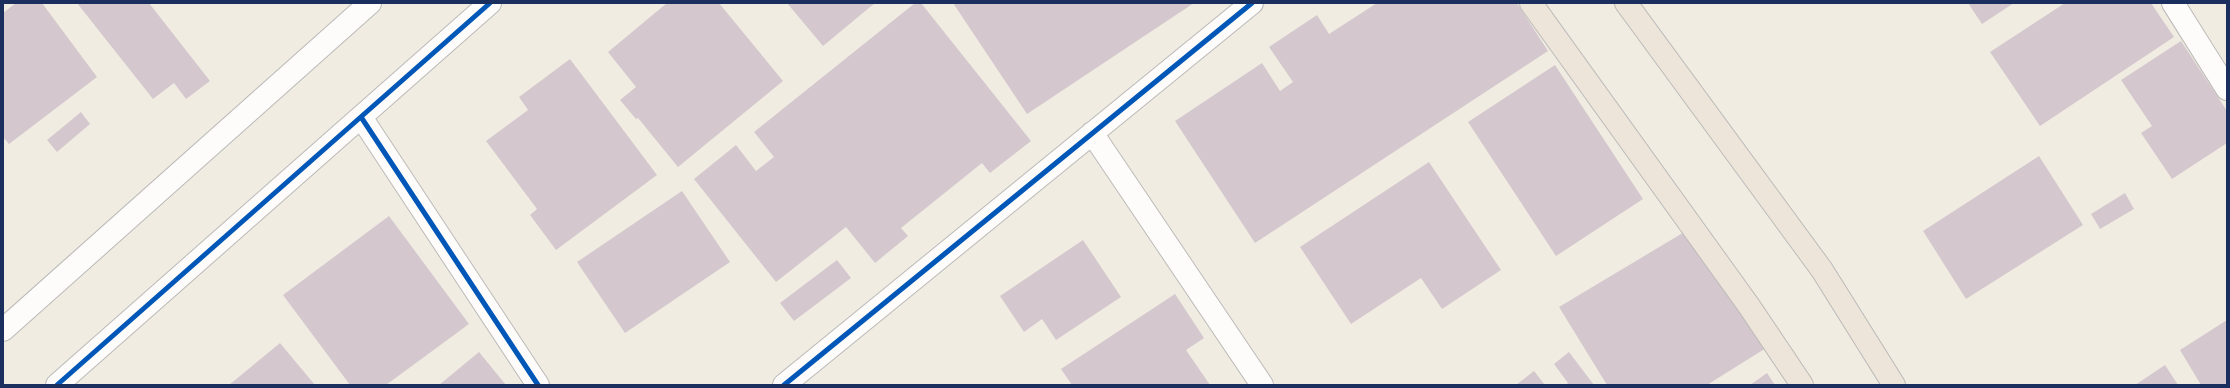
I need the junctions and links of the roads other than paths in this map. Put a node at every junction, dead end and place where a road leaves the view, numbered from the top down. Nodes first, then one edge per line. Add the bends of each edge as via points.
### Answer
1 (370, 3) edge
2 (490, 3) edge
3 (1252, 3) edge
4 (1531, 3) edge
5 (1626, 3) edge
6 (2173, 3) edge
7 (2227, 89) edge
8 (361, 117) junction
9 (1092, 133) junction
10 (3, 330) edge
11 (57, 385) edge
12 (538, 385) edge
13 (784, 385) edge
14 (1262, 385) edge
15 (1802, 385) edge
16 (1894, 385) edge

1 - 10 street
2 - 8 street
3 - 9 street
4 - 15 main road via 1750,306
5 - 16 main road via 1822,270
6 - 7 street
8 - 11 street
8 - 12 street
9 - 13 street
9 - 14 street

